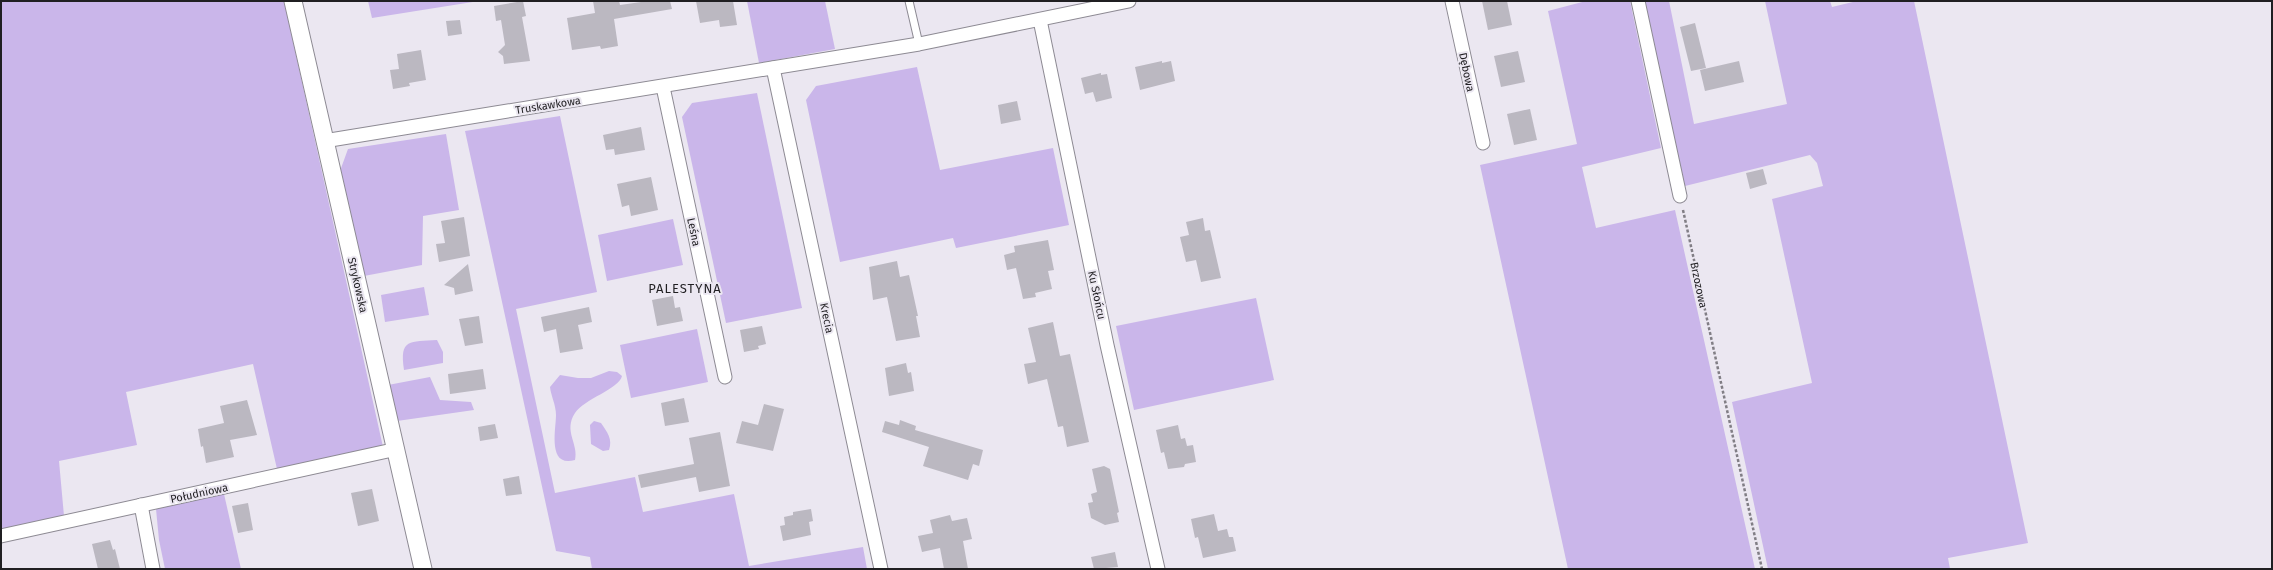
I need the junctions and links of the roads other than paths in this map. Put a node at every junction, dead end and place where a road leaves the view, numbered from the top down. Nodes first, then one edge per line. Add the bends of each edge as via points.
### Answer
1 (293, 1) edge
2 (909, 1) edge
3 (1129, 1) edge
4 (1452, 1) edge
5 (1638, 1) edge
6 (1089, 5) edge
7 (1040, 20) junction
8 (919, 44) junction
9 (773, 68) junction
10 (663, 87) junction
11 (324, 141) junction
12 (1483, 143) dead end
13 (1680, 196) road end
14 (725, 377) dead end
15 (397, 449) junction
16 (141, 505) junction
17 (1, 536) edge
18 (153, 569) edge
19 (423, 569) edge
20 (881, 569) edge
21 (1158, 569) edge

1 - 11 street, Strykowska
2 - 8 lane
3 - 6 street, Truskawkowa
4 - 12 street, Dębowa
5 - 13 street
6 - 7 street, Truskawkowa
7 - 8 street, Truskawkowa
7 - 21 street, Ku Słońcu via 1107,345
8 - 9 street, Truskawkowa
9 - 10 street, Truskawkowa
9 - 20 street, Krecia
10 - 11 street, Truskawkowa
10 - 14 street, Leśna
11 - 15 street, Strykowska
15 - 16 street, Południowa
15 - 19 street, Strykowska
16 - 17 street, Południowa
16 - 18 street

